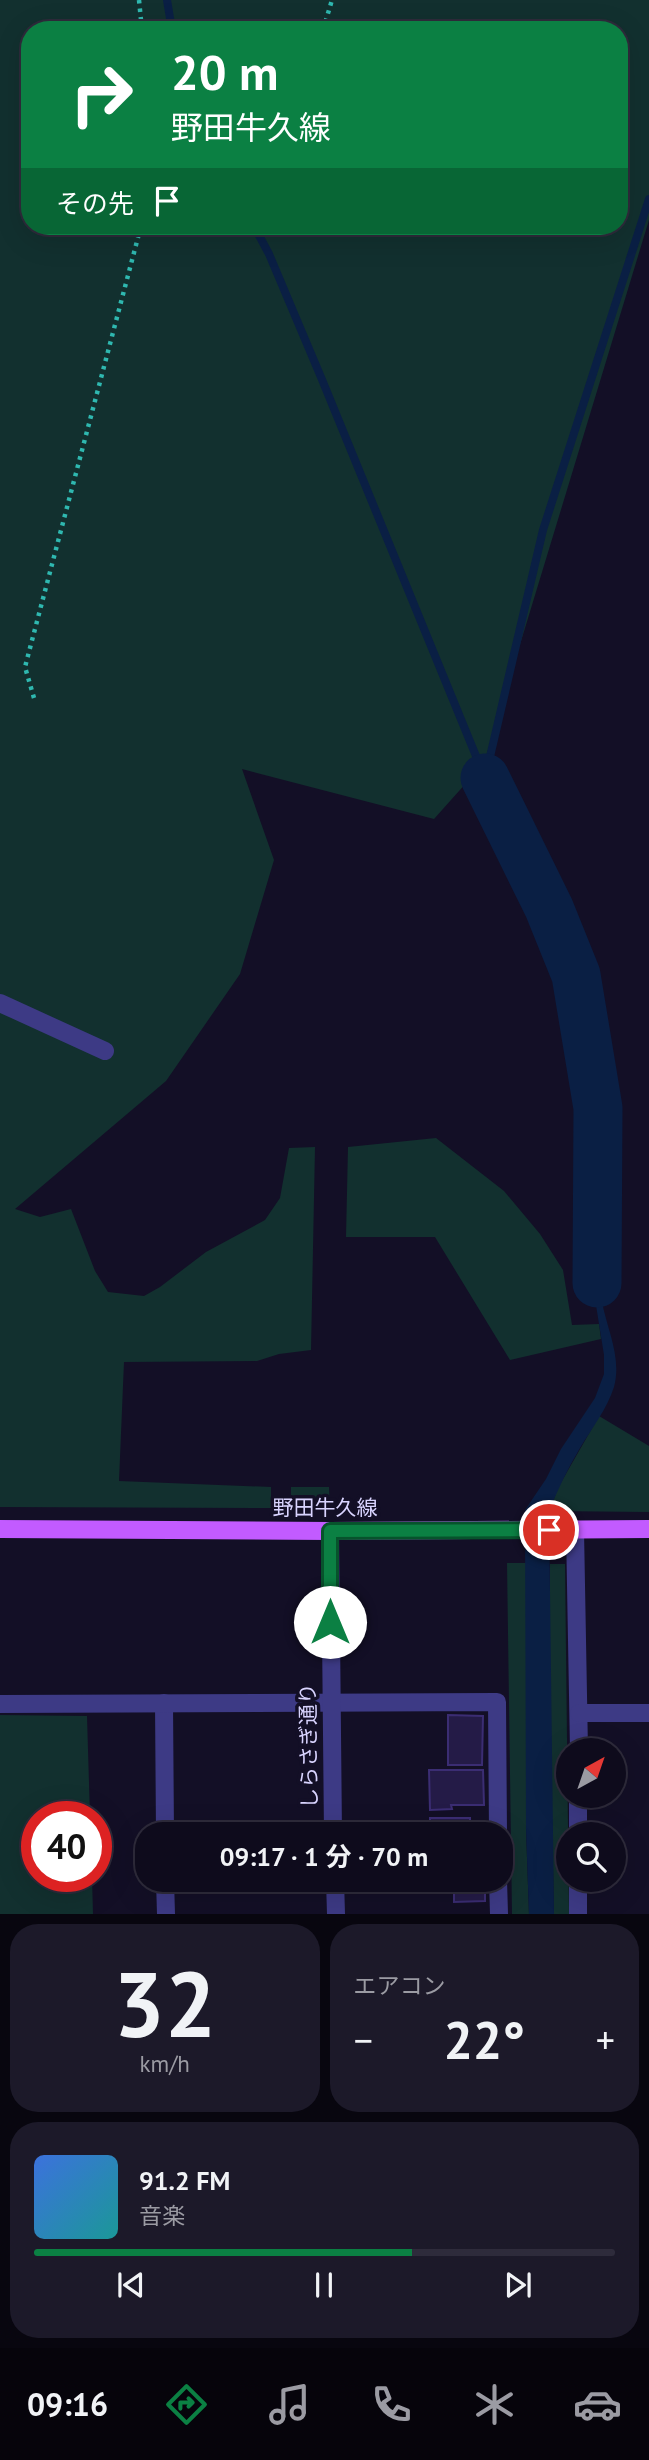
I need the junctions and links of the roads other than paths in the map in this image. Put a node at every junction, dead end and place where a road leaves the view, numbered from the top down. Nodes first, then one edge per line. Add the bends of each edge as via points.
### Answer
1 (0, 1003) edge
2 (105, 1051) dead end
3 (0, 1529) edge
4 (649, 1529) edge
5 (575, 1530) junction
6 (330, 1531) junction
7 (0, 1703) edge
8 (164, 1703) junction
9 (331, 1704) junction
10 (579, 1713) junction
11 (649, 1713) edge
12 (579, 1738) edge
13 (165, 1822) edge
14 (333, 1822) edge
15 (498, 1822) edge
16 (165, 1892) edge
17 (335, 1892) edge
18 (498, 1892) edge
19 (578, 1892) edge
20 (166, 1914) edge
21 (336, 1914) edge
22 (499, 1914) edge
23 (578, 1914) edge

1 - 2 street
3 - 6 main road, 野田牛久線
4 - 5 main road, 野田牛久線
5 - 6 main road, 野田牛久線
5 - 10 street
6 - 9 street, しらさぎ通り
7 - 8 street
8 - 9 street
8 - 13 street
9 - 14 street, しらさぎ通り
9 - 15 street via 497,1702
10 - 11 street
10 - 12 street
16 - 20 street
17 - 21 street
18 - 22 street
19 - 23 street

